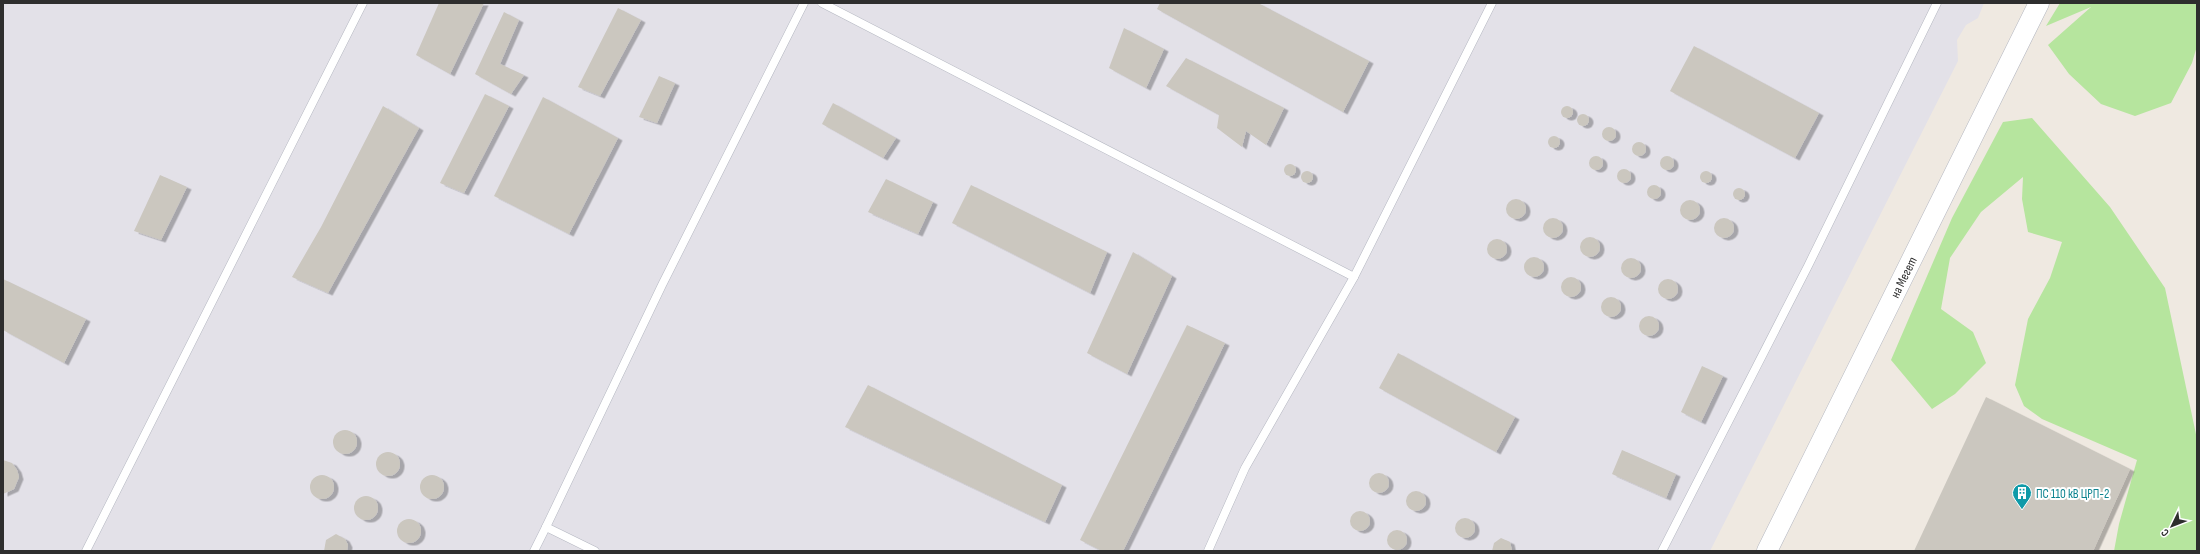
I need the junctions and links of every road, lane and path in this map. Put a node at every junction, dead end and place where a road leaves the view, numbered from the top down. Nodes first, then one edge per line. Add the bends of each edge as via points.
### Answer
1 (363, 3) edge
2 (804, 3) edge
3 (822, 3) edge
4 (1492, 3) edge
5 (1937, 3) edge
6 (2039, 3) edge
7 (1354, 278) junction
8 (546, 527) junction
9 (86, 551) edge
10 (534, 551) edge
11 (595, 551) edge
12 (1208, 551) edge
13 (1662, 551) edge
14 (1767, 551) edge

1 - 9 lane
2 - 8 lane via 666,278
3 - 7 lane
4 - 7 lane
5 - 13 lane via 1808,266
6 - 14 street, на Мегет
7 - 12 lane via 1245,468
8 - 10 lane
8 - 11 lane

